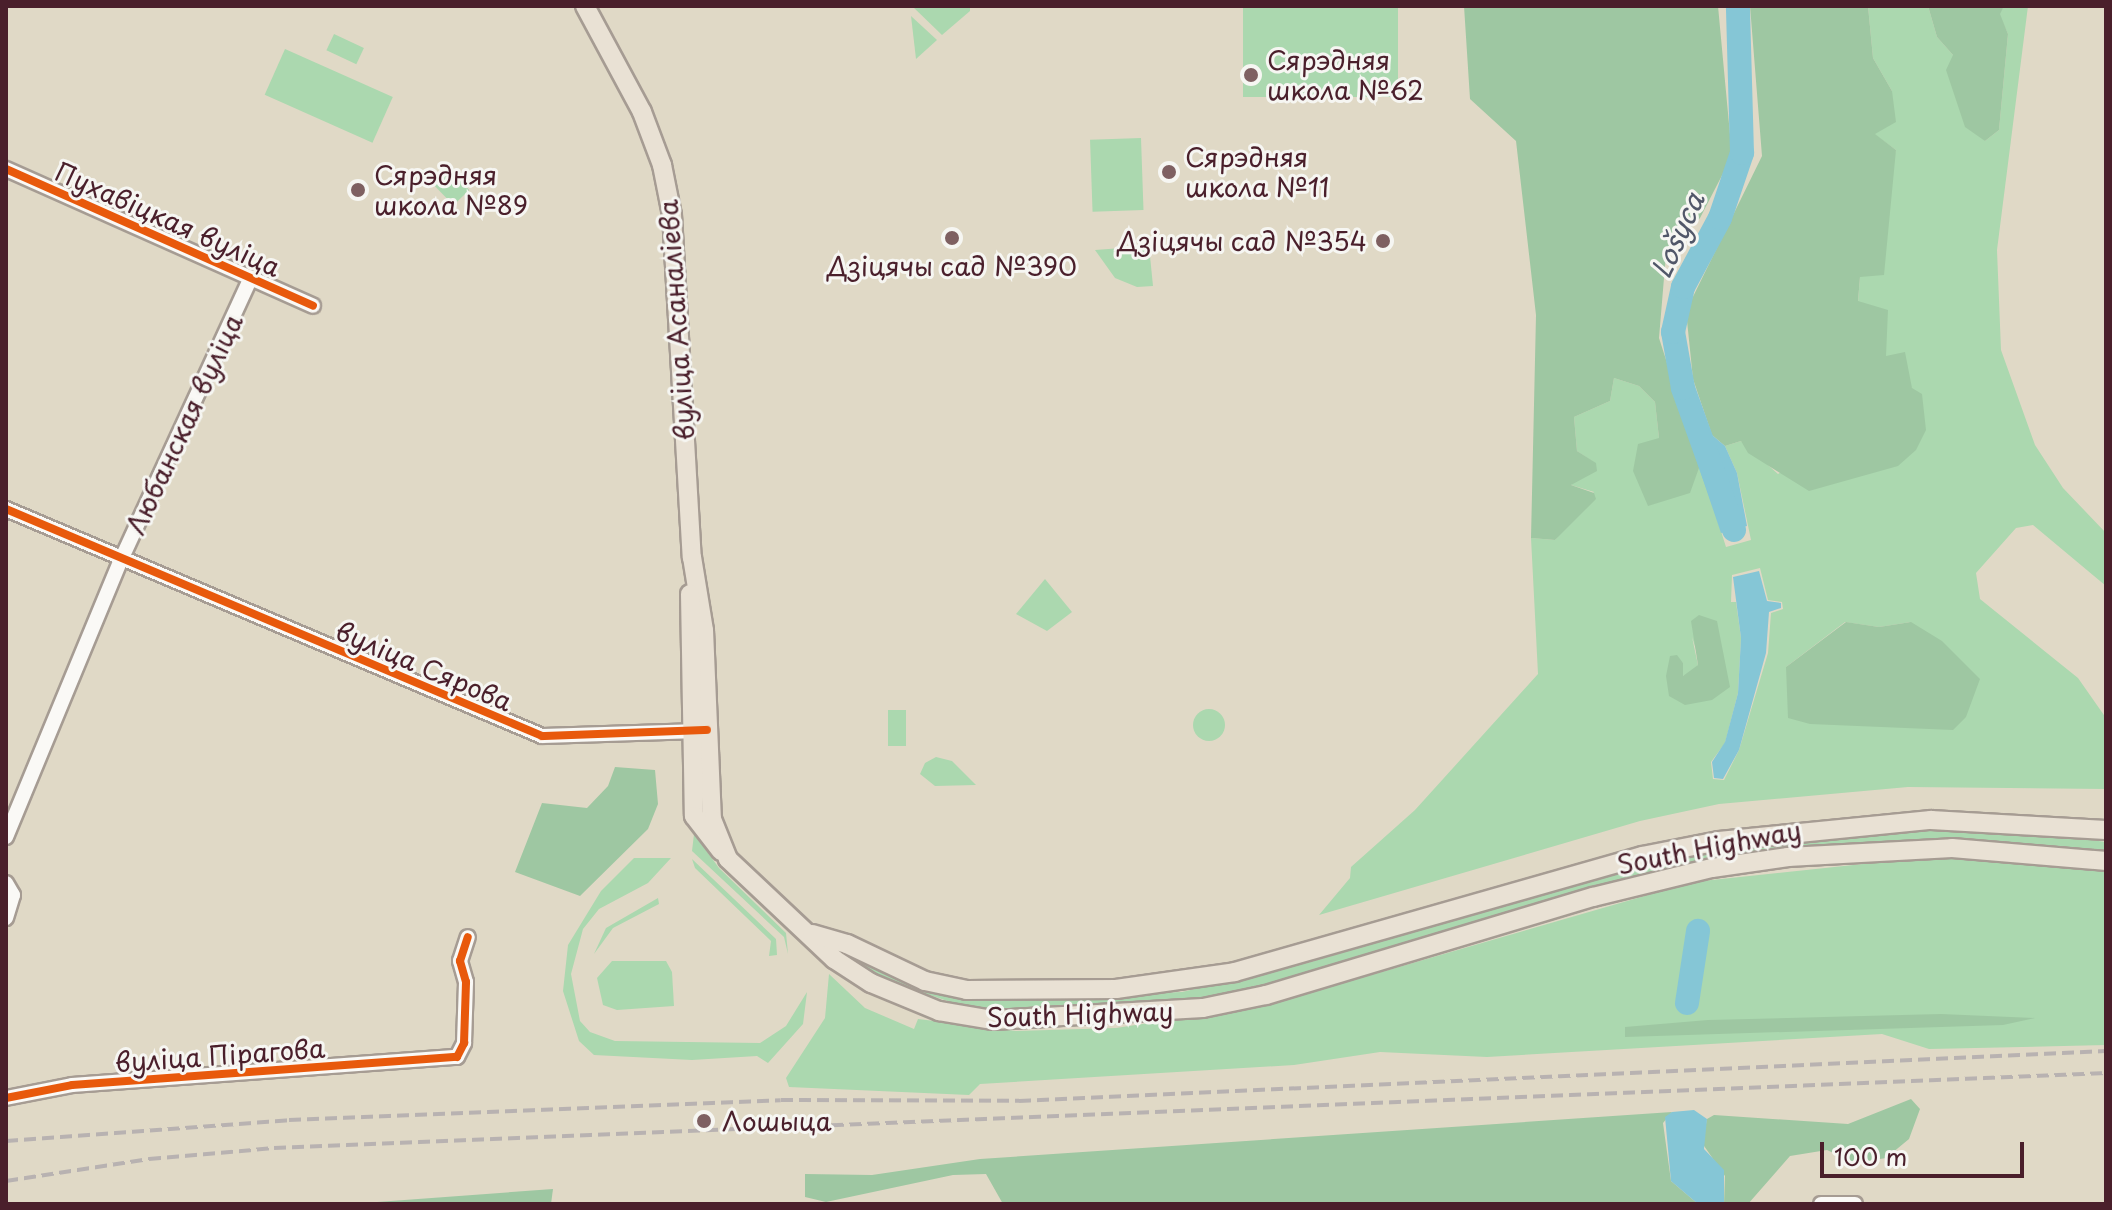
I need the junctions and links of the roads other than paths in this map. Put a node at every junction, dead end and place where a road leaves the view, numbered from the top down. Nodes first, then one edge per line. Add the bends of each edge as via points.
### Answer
1 (585, 6) edge
2 (6, 169) edge
3 (251, 278) junction
4 (313, 306) dead end
5 (6, 509) edge
6 (121, 560) junction
7 (699, 731) junction
8 (2106, 830) edge
9 (6, 837) edge
10 (2106, 861) edge
11 (10, 889) edge
12 (6, 918) edge
13 (809, 933) junction
14 (468, 937) dead end
15 (6, 1098) edge
16 (1821, 1204) edge
17 (1855, 1204) edge

1 - 7 main road, вуліца Асаналіева via 629,83 662,165 679,278
2 - 3 street, Пухавіцкая вуліца
3 - 4 street, Пухавіцкая вуліца
3 - 6 street, Любанская вуліца
5 - 6 street, вуліца Сярова
6 - 7 street, вуліца Сярова via 542,736
6 - 9 street, Любанская вуліца
7 - 13 main road, вуліца Асаналіева via 694,816 728,859
8 - 13 main road, South Highway via 1931,820 1719,841 1642,856 1235,972 1116,989 967,990 925,981 847,944
10 - 13 main road, South Highway via 1952,848 1831,854 1712,868 1593,897 1266,995 1203,1008 1100,1018 993,1020 939,1011 871,983 834,959
11 - 12 street
14 - 15 street, вуліца Пірагова via 460,961 466,982 464,1043 457,1057 72,1085
16 - 17 street

